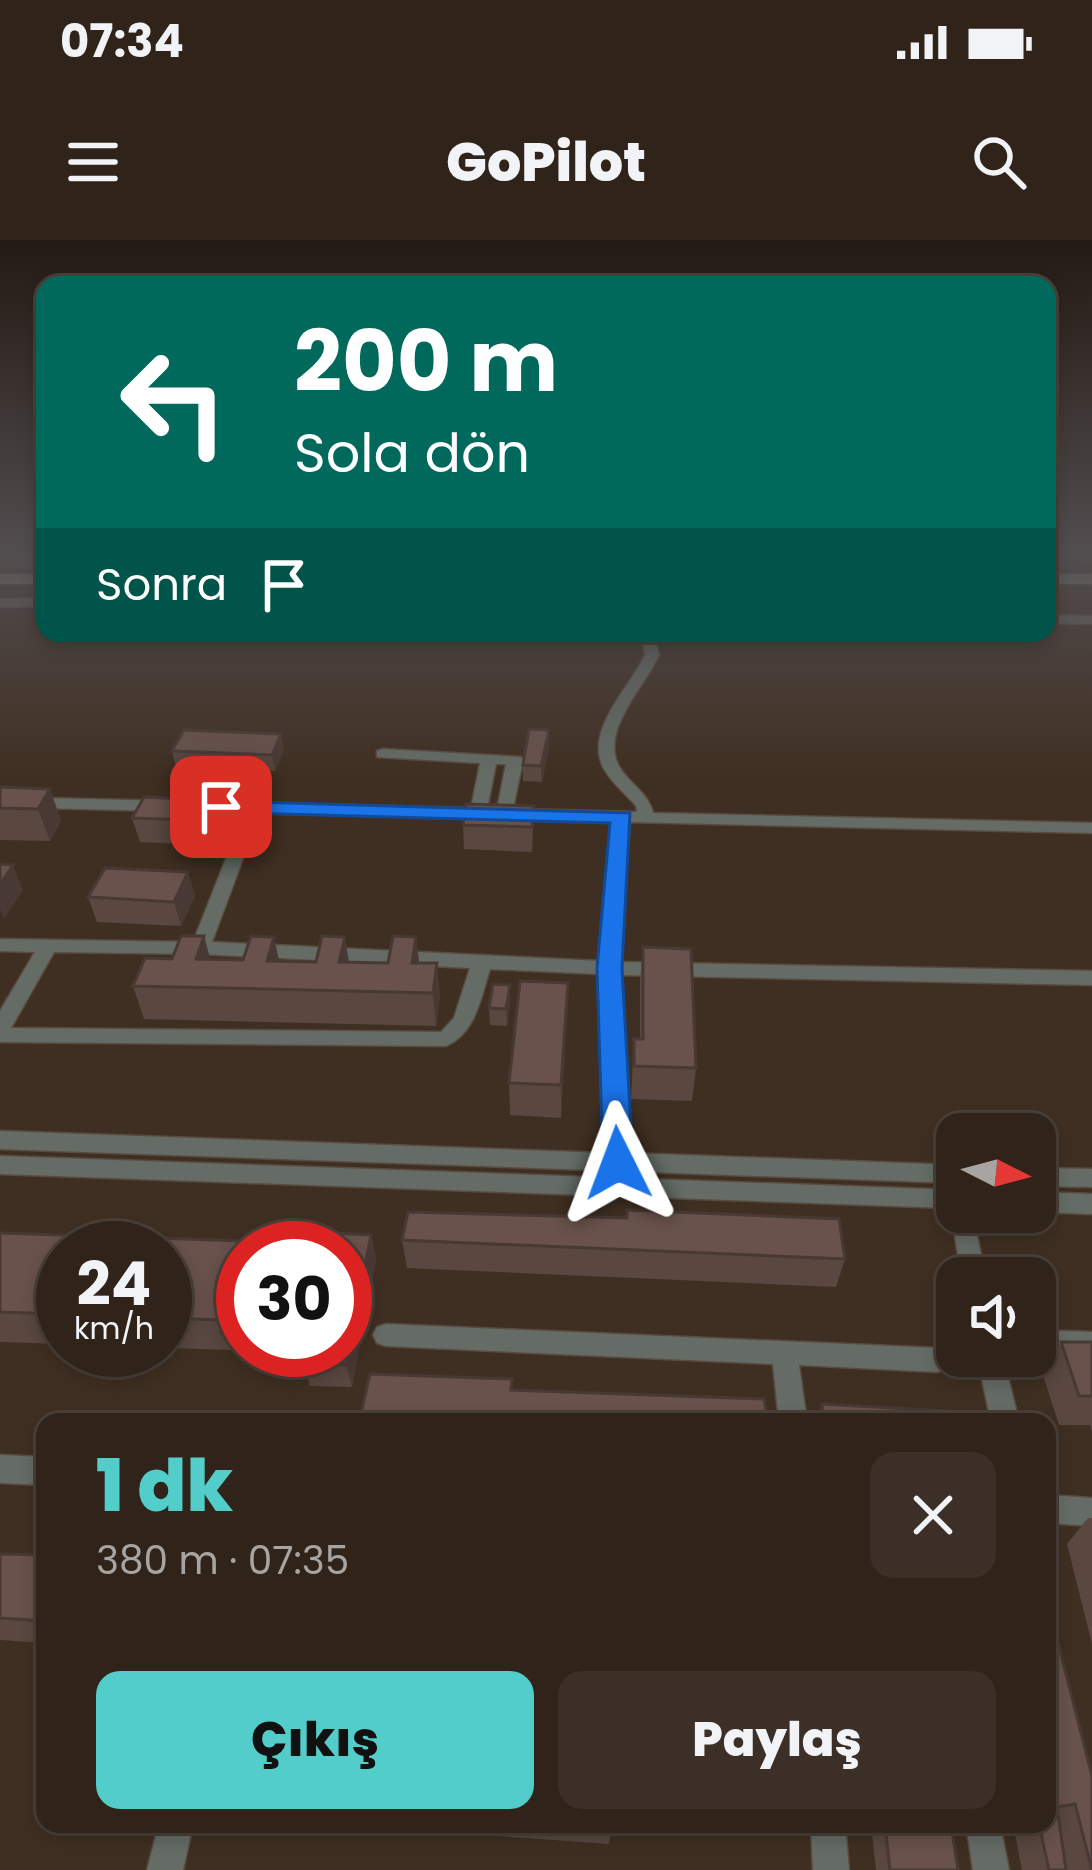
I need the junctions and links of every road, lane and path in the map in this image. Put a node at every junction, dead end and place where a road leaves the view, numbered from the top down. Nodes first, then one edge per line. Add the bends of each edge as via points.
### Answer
1 (650, 642) edge
2 (383, 754) dead end
3 (490, 758) junction
4 (0, 802) edge
5 (254, 808) junction
6 (478, 814) junction
7 (504, 814) junction
8 (622, 817) junction
9 (644, 818) junction
10 (1092, 828) edge
11 (0, 945) edge
12 (48, 946) junction
13 (200, 948) junction
14 (482, 962) junction
15 (609, 968) junction
16 (1092, 978) edge
17 (0, 1032) edge
18 (0, 1140) edge
19 (618, 1163) junction
20 (0, 1165) edge
21 (1056, 1177) edge
22 (1092, 1178) edge
23 (936, 1185) edge
24 (936, 1186) edge
25 (1056, 1203) edge
26 (1092, 1204) edge
27 (386, 1335) dead end
28 (1056, 1343) edge
29 (1092, 1344) edge
30 (785, 1355) junction
31 (936, 1360) edge
32 (995, 1377) edge
33 (792, 1413) edge
34 (1003, 1413) edge
35 (0, 1469) edge
36 (36, 1471) edge
37 (1056, 1509) edge
38 (1092, 1511) edge
39 (174, 1833) edge
40 (829, 1833) edge
41 (985, 1833) edge
42 (165, 1870) edge
43 (831, 1870) edge
44 (991, 1870) edge

1 - 9 street via 652,655 611,726 607,756 646,808
2 - 3 street
3 - 6 street
3 - 7 street via 515,760
4 - 5 street
5 - 6 street
5 - 13 street
6 - 7 street
7 - 8 street
8 - 9 street
8 - 15 street
9 - 10 street
11 - 12 street
12 - 13 street
12 - 17 street
13 - 14 street
14 - 15 street
14 - 17 street via 463,1022 446,1039
15 - 16 street
15 - 19 street
18 - 19 street
19 - 23 street
20 - 24 street
21 - 22 street
25 - 26 street
27 - 30 street
28 - 29 street
30 - 31 street
30 - 33 street
32 - 34 street
35 - 36 street
37 - 38 street
39 - 42 street
40 - 43 street
41 - 44 street

